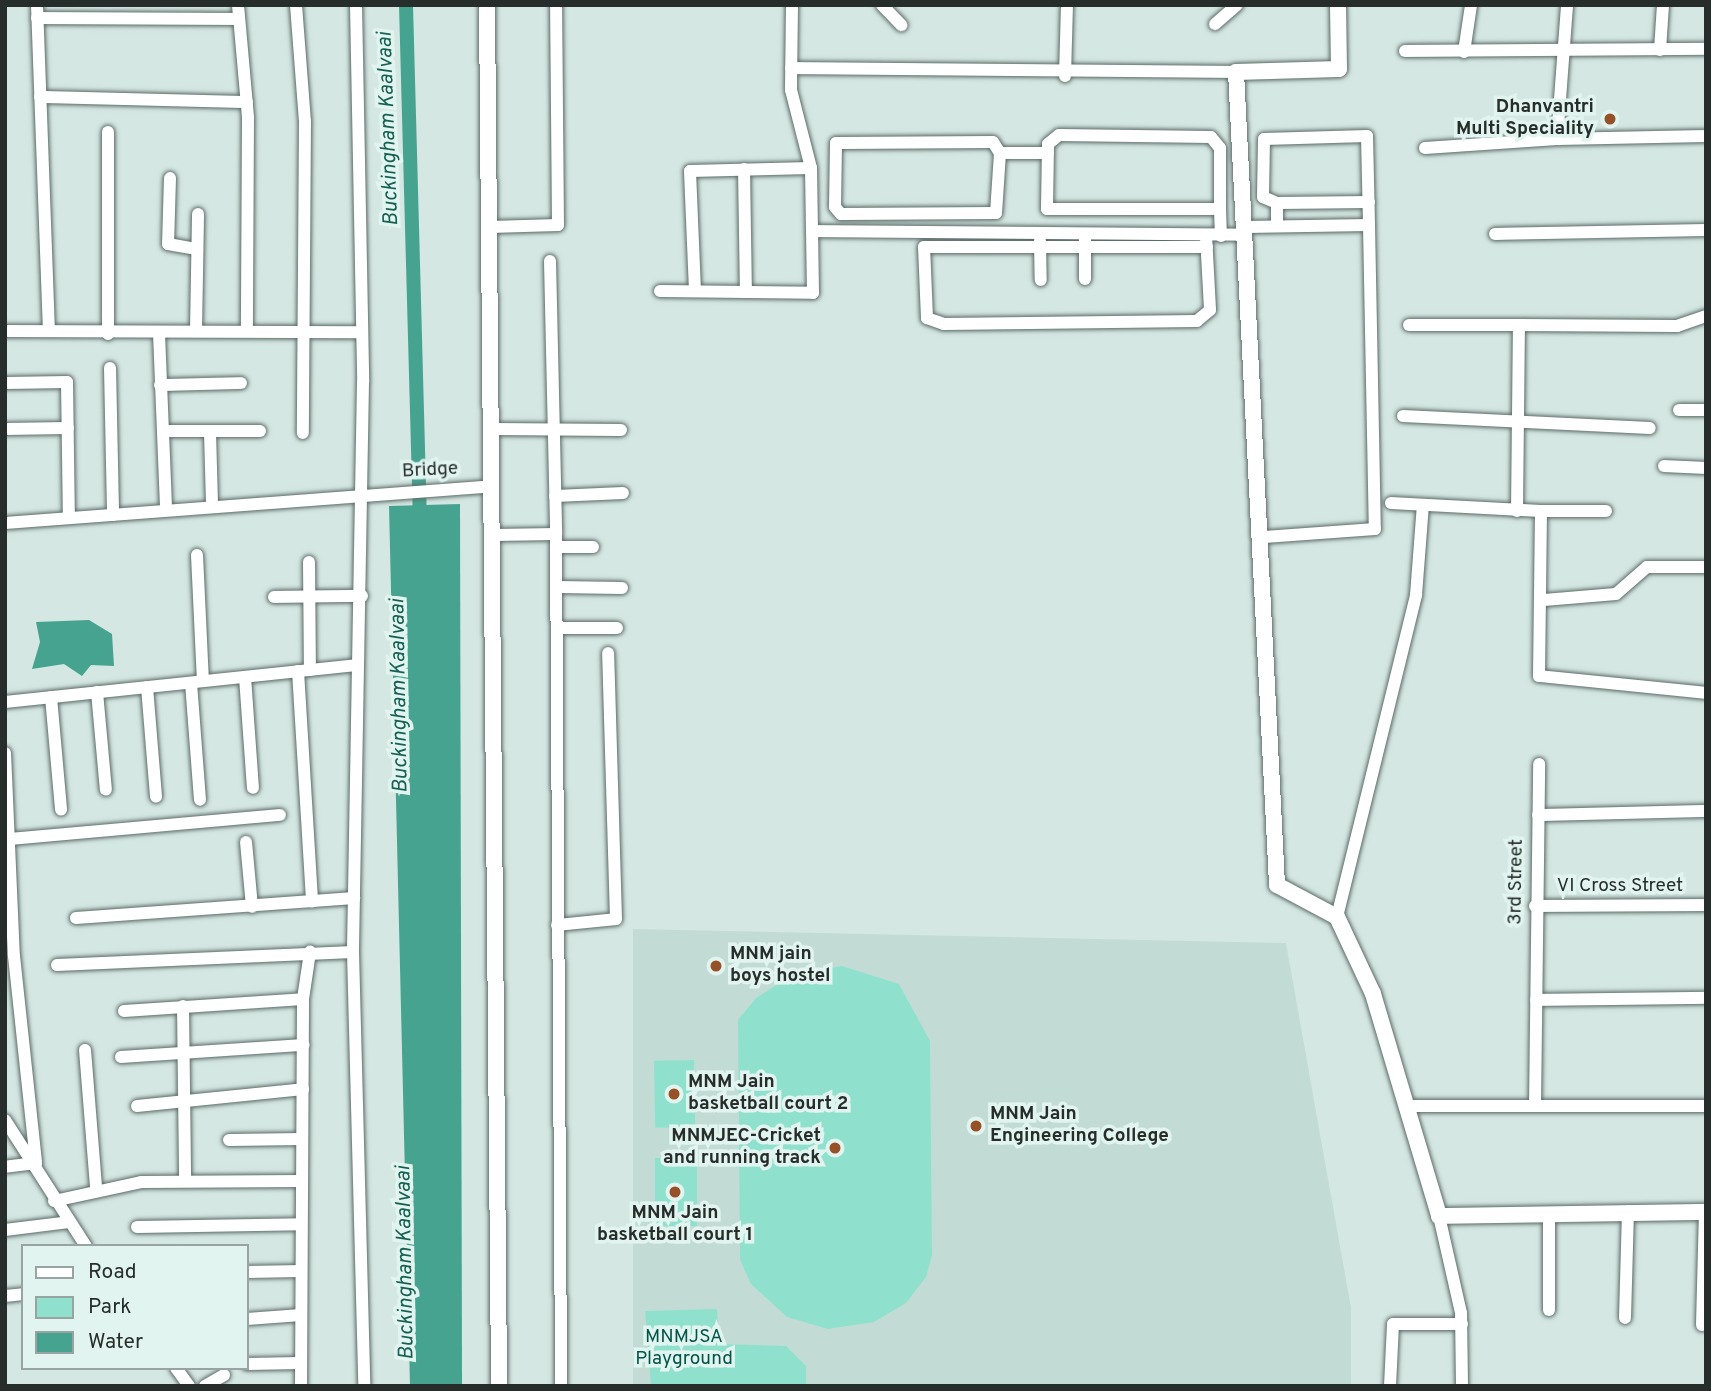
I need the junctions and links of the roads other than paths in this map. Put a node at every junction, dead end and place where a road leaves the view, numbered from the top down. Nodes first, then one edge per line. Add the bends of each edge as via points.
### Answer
1 (238, 5) edge
2 (296, 5) edge
3 (356, 5) edge
4 (487, 5) edge
5 (556, 5) edge
6 (792, 5) edge
7 (883, 5) edge
8 (1067, 5) edge
9 (1237, 5) edge
10 (1338, 5) edge
11 (1471, 5) edge
12 (1567, 5) edge
13 (1663, 5) edge
14 (37, 12) edge
15 (239, 19) junction
16 (1215, 24) dead end
17 (901, 25) dead end
18 (1706, 49) edge
19 (1660, 50) junction
20 (1405, 51) dead end
21 (1464, 52) junction
22 (1561, 52) junction
23 (792, 68) junction
24 (1236, 72) junction
25 (1065, 76) junction
26 (40, 97) junction
27 (247, 102) junction
28 (108, 132) dead end
29 (1706, 136) edge
30 (1557, 139) junction
31 (1426, 148) dead end
32 (1000, 153) junction
33 (1048, 153) junction
34 (811, 168) junction
35 (744, 169) junction
36 (170, 178) dead end
37 (1369, 202) junction
38 (1277, 203) junction
39 (1047, 209) junction
40 (1220, 209) junction
41 (198, 214) dead end
42 (841, 214) junction
43 (989, 214) junction
44 (1369, 225) junction
45 (1277, 226) junction
46 (490, 227) junction
47 (1706, 230) edge
48 (812, 231) junction
49 (1246, 231) junction
50 (841, 232) junction
51 (924, 232) junction
52 (989, 233) junction
53 (1495, 234) dead end
54 (1221, 236) junction
55 (1043, 238) junction
56 (1085, 240) junction
57 (1206, 241) junction
58 (924, 247) junction
59 (196, 249) junction
60 (550, 261) dead end
61 (1086, 279) dead end
62 (1041, 280) dead end
63 (660, 291) dead end
64 (695, 292) junction
65 (746, 292) junction
66 (1706, 316) edge
67 (1409, 324) dead end
68 (1519, 325) junction
69 (303, 330) junction
70 (5, 331) edge
71 (49, 331) junction
72 (196, 331) junction
73 (247, 331) junction
74 (361, 332) junction
75 (159, 333) junction
76 (108, 334) junction
77 (110, 368) dead end
78 (5, 383) edge
79 (241, 383) dead end
80 (160, 385) junction
81 (1679, 410) dead end
82 (1706, 410) edge
83 (1403, 416) dead end
84 (1517, 421) junction
85 (68, 428) junction
86 (1650, 428) dead end
87 (5, 429) edge
88 (492, 429) junction
89 (554, 429) junction
90 (621, 430) dead end
91 (163, 431) junction
92 (260, 431) dead end
93 (210, 432) junction
94 (303, 433) dead end
95 (1664, 466) dead end
96 (1706, 468) edge
97 (493, 486) junction
98 (623, 493) dead end
99 (362, 495) junction
100 (555, 496) junction
101 (1391, 503) dead end
102 (212, 504) junction
103 (1423, 505) junction
104 (166, 509) junction
105 (1517, 510) junction
106 (1541, 511) junction
107 (1606, 511) dead end
108 (113, 515) junction
109 (69, 518) junction
110 (5, 523) edge
111 (495, 535) junction
112 (1264, 537) junction
113 (556, 541) junction
114 (593, 547) dead end
115 (197, 555) dead end
116 (309, 562) dead end
117 (1706, 567) edge
118 (557, 587) junction
119 (622, 587) dead end
120 (362, 596) junction
121 (274, 597) dead end
122 (309, 597) junction
123 (1544, 600) junction
124 (557, 628) junction
125 (617, 628) dead end
126 (608, 653) dead end
127 (356, 665) junction
128 (304, 671) junction
129 (245, 677) junction
130 (197, 682) junction
131 (147, 687) junction
132 (97, 692) junction
133 (1706, 693) edge
134 (51, 697) junction
135 (5, 702) edge
136 (5, 753) edge
137 (1539, 764) dead end
138 (253, 788) dead end
139 (106, 790) dead end
140 (156, 797) dead end
141 (200, 800) dead end
142 (61, 810) dead end
143 (1706, 811) edge
144 (280, 815) dead end
145 (1538, 815) junction
146 (10, 839) junction
147 (246, 842) dead end
148 (354, 898) junction
149 (312, 902) junction
150 (1706, 905) edge
151 (1535, 906) junction
152 (252, 907) junction
153 (1337, 917) junction
154 (76, 918) dead end
155 (557, 925) junction
156 (310, 952) junction
157 (353, 952) junction
158 (57, 965) dead end
159 (1706, 998) edge
160 (303, 999) junction
161 (1536, 1000) junction
162 (183, 1006) junction
163 (124, 1011) dead end
164 (304, 1045) junction
165 (85, 1050) dead end
166 (184, 1052) junction
167 (121, 1057) dead end
168 (303, 1089) junction
169 (185, 1100) junction
170 (137, 1106) dead end
171 (1406, 1106) junction
172 (1535, 1106) junction
173 (1706, 1106) edge
174 (5, 1120) edge
175 (302, 1139) junction
176 (229, 1140) dead end
177 (36, 1163) junction
178 (5, 1167) edge
179 (185, 1181) junction
180 (302, 1181) junction
181 (96, 1187) junction
182 (54, 1201) junction
183 (1628, 1212) junction
184 (1705, 1212) edge
185 (1439, 1216) junction
186 (1549, 1217) junction
187 (69, 1222) junction
188 (301, 1224) junction
189 (137, 1227) dead end
190 (5, 1230) edge
191 (85, 1244) edge
192 (301, 1271) junction
193 (248, 1272) edge
194 (1549, 1310) dead end
195 (301, 1315) junction
196 (1625, 1318) dead end
197 (248, 1319) edge
198 (1462, 1324) junction
199 (1702, 1325) dead end
200 (300, 1363) junction
201 (248, 1364) edge
202 (177, 1370) edge
203 (223, 1375) dead end
204 (189, 1386) edge
205 (205, 1386) edge
206 (301, 1386) edge
207 (364, 1386) edge
208 (499, 1386) edge
209 (561, 1386) edge
210 (1390, 1386) edge
211 (1462, 1386) edge

1 - 15 street
2 - 69 street via 305,121
3 - 74 street
4 - 46 street
5 - 46 street via 558,225
6 - 23 street
7 - 17 street
8 - 25 street
9 - 16 street
10 - 24 street via 1339,69
11 - 21 street
12 - 22 street
13 - 19 street
14 - 15 street
14 - 26 street
15 - 27 street
18 - 19 street
19 - 22 street
20 - 21 street
21 - 22 street
22 - 30 street
23 - 25 street
23 - 34 street via 791,90
24 - 25 street
24 - 49 street
26 - 27 street
26 - 71 street
27 - 73 street
28 - 76 street
29 - 30 street
30 - 31 street
32 - 33 street
32 - 42 street via 993,142 836,143 835,207
32 - 43 street via 999,210
33 - 39 street
33 - 40 street via 1059,135 1211,137 1220,148
34 - 35 street
34 - 48 street
35 - 64 street via 690,171
35 - 65 street
36 - 59 street via 168,244
37 - 38 street
37 - 38 street via 1370,137 1270,137 1262,142 1263,197
37 - 44 street
38 - 45 street
39 - 40 street
39 - 55 street
40 - 54 street
41 - 59 street
42 - 43 street
42 - 50 street
43 - 52 street
44 - 45 street
44 - 112 street via 1374,529
45 - 49 street
46 - 88 street
47 - 53 street
48 - 50 street
48 - 65 street via 813,293
49 - 54 street
49 - 112 street
50 - 51 street
51 - 52 street
51 - 58 street
52 - 55 street
54 - 57 street
55 - 56 street
55 - 58 street
55 - 62 street
56 - 57 street
56 - 61 street
57 - 58 street via 1210,310 1197,321 944,324 927,318
59 - 72 street
60 - 89 street
63 - 64 street
64 - 65 street
66 - 68 street via 1678,326
67 - 68 street
68 - 84 street
69 - 73 street
69 - 74 street
69 - 94 street
70 - 71 street
71 - 76 street
72 - 73 street
72 - 75 street
74 - 99 street
75 - 76 street
75 - 80 street
77 - 108 street
78 - 85 street via 67,382
79 - 80 street
80 - 91 street
81 - 82 street
83 - 84 street
84 - 86 street
84 - 105 street
85 - 87 street
85 - 109 street
88 - 89 street
88 - 97 street
89 - 90 street
89 - 100 street
91 - 93 street
91 - 104 street
92 - 93 street
93 - 102 street
95 - 96 street
97 - 99 street, Bridge
97 - 111 street
98 - 100 street
99 - 102 street, Bridge
99 - 120 street
100 - 113 street
101 - 103 street
102 - 104 street, Bridge
103 - 105 street
103 - 153 street via 1416,595
104 - 108 street, Bridge
105 - 106 street
106 - 107 street
106 - 123 street
108 - 109 street, Bridge
109 - 110 street, Bridge
111 - 113 street
111 - 208 street
112 - 153 street via 1278,885
113 - 114 street
113 - 118 street
115 - 130 street
116 - 122 street
117 - 123 street via 1647,567 1616,594
118 - 119 street
118 - 124 street
120 - 122 street
120 - 127 street
121 - 122 street
122 - 128 street
123 - 133 street via 1539,676
124 - 125 street
124 - 155 street
126 - 155 street via 616,919
127 - 128 street
127 - 148 street
128 - 129 street
128 - 149 street
129 - 130 street
129 - 138 street
130 - 131 street
130 - 141 street
131 - 132 street
131 - 140 street
132 - 134 street
132 - 139 street
134 - 135 street
134 - 142 street
136 - 146 street
137 - 145 street, 3rd Street
143 - 145 street
144 - 146 street
145 - 151 street, 3rd Street
146 - 177 street
147 - 152 street
148 - 149 street
148 - 157 street
149 - 152 street
150 - 151 street, VI Cross Street
151 - 161 street, 3rd Street
152 - 154 street
153 - 171 street via 1373,994
155 - 209 street
156 - 157 street
156 - 158 street
156 - 160 street
157 - 207 street
159 - 161 street
160 - 162 street
160 - 164 street
161 - 172 street, 3rd Street
162 - 163 street
162 - 166 street
164 - 166 street
164 - 168 street
165 - 181 street
166 - 167 street
166 - 169 street
168 - 169 street
168 - 175 street
169 - 170 street
169 - 179 street
171 - 172 street
171 - 185 street
172 - 173 street
174 - 177 street
175 - 176 street
175 - 180 street
177 - 178 street
177 - 182 street
179 - 180 street
179 - 181 street
180 - 188 street
181 - 182 street
182 - 187 street
183 - 184 street
183 - 186 street
183 - 196 street
184 - 199 street
185 - 186 street
185 - 198 street
186 - 194 street
187 - 190 street
187 - 191 street
188 - 189 street
188 - 192 street
192 - 193 street
192 - 195 street
195 - 197 street
195 - 200 street
198 - 210 street via 1393,1324
198 - 211 street
200 - 201 street
200 - 206 street
202 - 204 street
203 - 205 street

